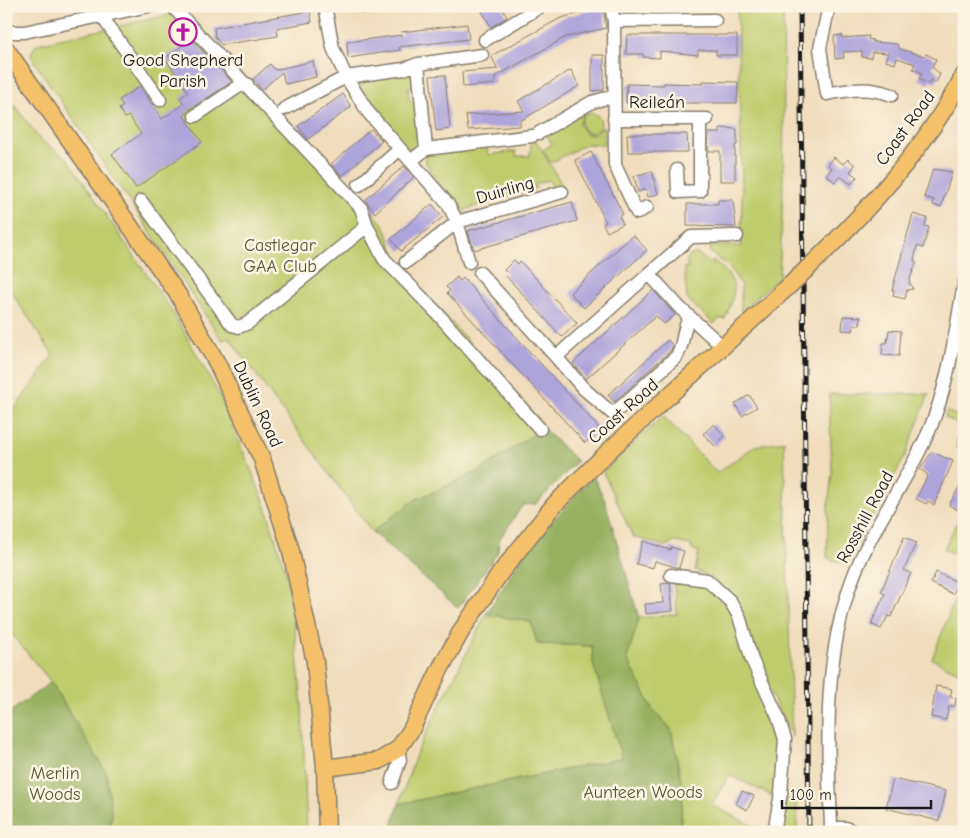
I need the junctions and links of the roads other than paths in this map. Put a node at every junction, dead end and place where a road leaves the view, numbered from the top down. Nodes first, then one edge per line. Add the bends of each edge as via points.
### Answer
1 (149, 6) edge
2 (172, 6) edge
3 (325, 6) edge
4 (541, 6) edge
5 (611, 6) edge
6 (828, 6) edge
7 (521, 11) edge
8 (97, 13) edge
9 (716, 20) dead end
10 (614, 21) junction
11 (6, 32) edge
12 (485, 40) dead end
13 (6, 49) edge
14 (482, 55) dead end
15 (418, 64) junction
16 (346, 77) junction
17 (247, 84) junction
18 (962, 85) edge
19 (892, 95) dead end
20 (614, 96) junction
21 (160, 100) dead end
22 (284, 109) dead end
23 (195, 116) dead end
24 (614, 119) junction
25 (400, 149) junction
26 (426, 149) junction
27 (412, 160) junction
28 (677, 170) dead end
29 (359, 185) dead end
30 (562, 192) dead end
31 (141, 201) dead end
32 (647, 207) dead end
33 (457, 222) junction
34 (366, 226) junction
35 (736, 236) dead end
36 (406, 262) dead end
37 (469, 262) dead end
38 (480, 273) dead end
39 (648, 274) junction
40 (964, 284) edge
41 (690, 317) junction
42 (722, 346) junction
43 (556, 357) junction
44 (540, 430) dead end
45 (671, 575) dead end
46 (398, 749) junction
47 (326, 768) junction
48 (392, 783) dead end
49 (831, 830) edge
50 (327, 832) edge
51 (774, 832) edge
52 (855, 832) edge

1 - 8 street
2 - 17 street
3 - 16 street, Duirling via 334,48
4 - 7 street
5 - 10 street, Reileán
6 - 19 street via 820,48 827,94 858,88
7 - 12 street
8 - 11 street via 24,32
8 - 21 street
9 - 10 street
10 - 20 street, Reileán
13 - 47 main road, Dublin Road via 179,296 218,363 262,459 290,547 315,662
14 - 15 street
15 - 16 street
15 - 26 street
16 - 22 street
16 - 25 street, Duirling via 368,112
17 - 23 street
17 - 34 street via 361,208
18 - 42 main road, Coast Road, bridge via 894,178 850,228
20 - 24 street, Reileán
20 - 26 street, Reileán via 592,102 535,135
24 - 28 street, Reileán via 704,119 700,192 678,192
24 - 32 street, Reileán via 617,173 637,212
25 - 27 street, Duirling
25 - 29 street
26 - 27 street
27 - 33 street, Duirling via 448,204
30 - 33 street, Duirling
31 - 34 street via 232,325 239,327
33 - 36 street, Duirling
33 - 37 street, Duirling
34 - 44 street via 384,259 437,313
35 - 39 street via 691,237
38 - 43 street
39 - 41 street
39 - 43 street
40 - 49 street, Rosshill Road via 941,399 914,462 856,568 836,637 829,724
41 - 42 street
41 - 43 street via 676,357 613,414
42 - 46 main road, Coast Road via 587,471 522,544 456,641
45 - 51 street via 707,580 730,601 738,616 752,660 785,739
46 - 47 main road, Coast Road via 372,764
46 - 48 street via 400,760
47 - 50 main road, Dublin Road
49 - 52 street via 846,828

